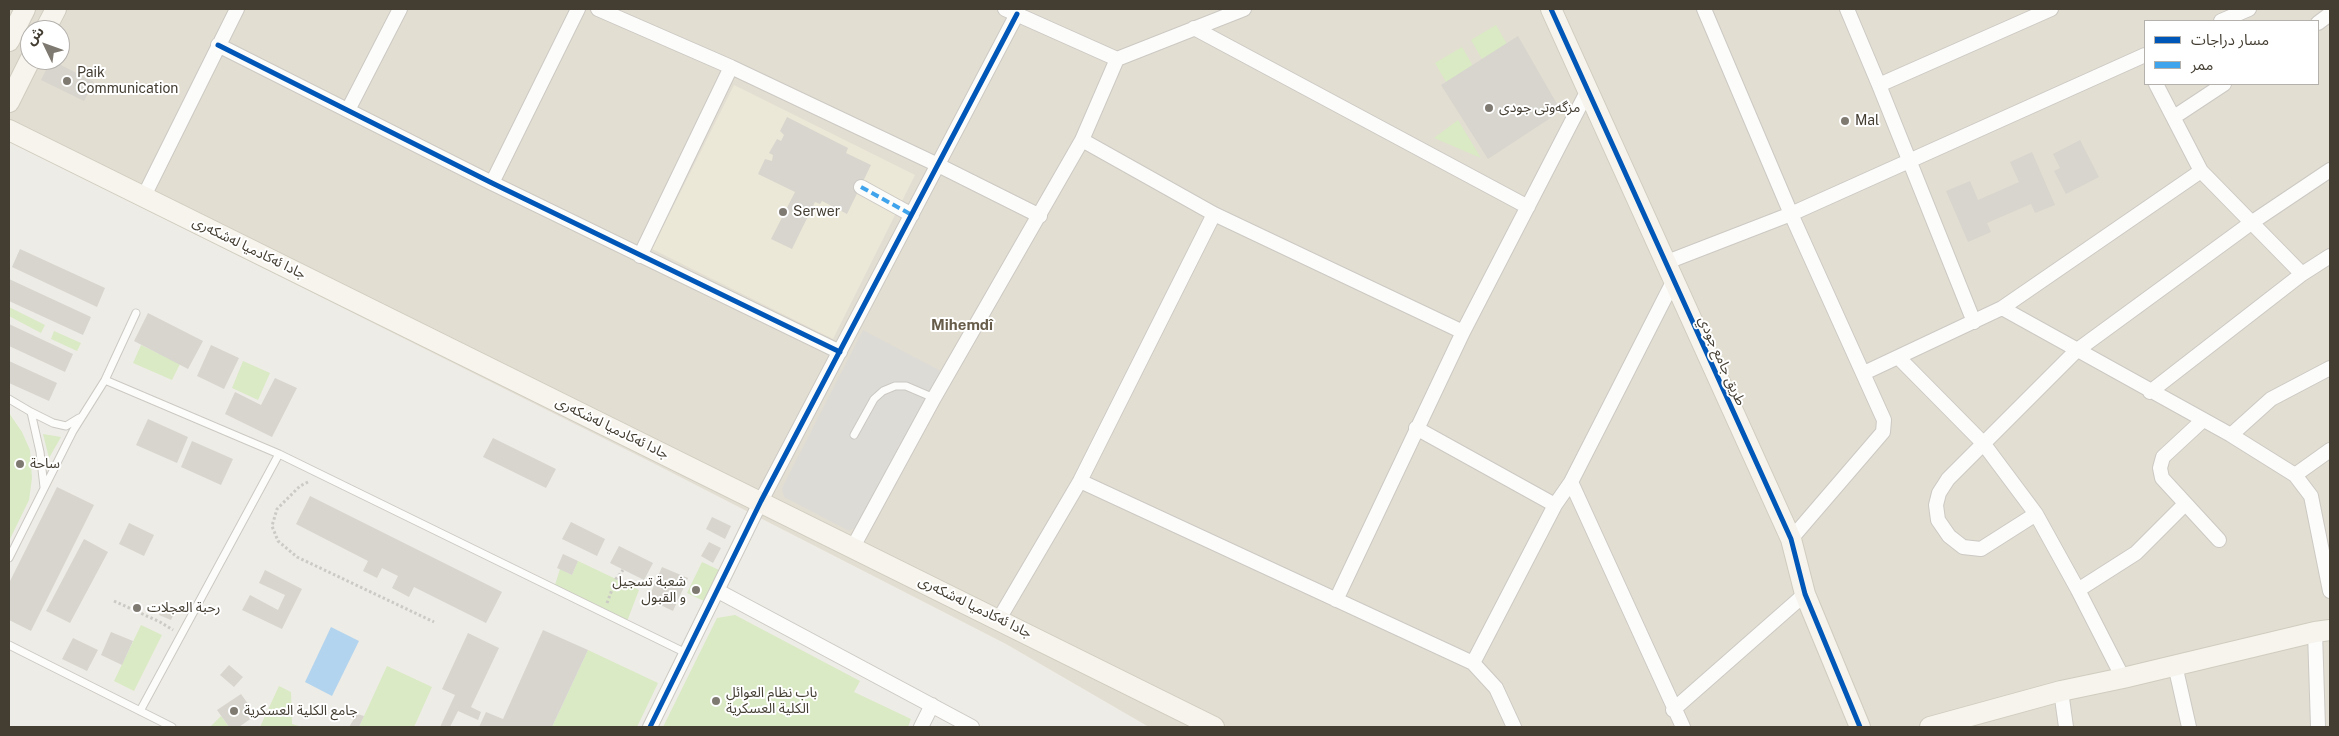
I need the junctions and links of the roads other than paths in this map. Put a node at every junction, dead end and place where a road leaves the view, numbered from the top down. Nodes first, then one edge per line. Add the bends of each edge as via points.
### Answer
1 (25, 9) edge
2 (237, 9) edge
3 (400, 9) edge
4 (578, 9) edge
5 (598, 9) edge
6 (1244, 9) edge
7 (1551, 9) edge
8 (1704, 9) edge
9 (1846, 9) edge
10 (2051, 9) edge
11 (2250, 9) edge
12 (1011, 12) edge
13 (2330, 14) edge
14 (2224, 20) edge
15 (2319, 22) edge
16 (1194, 28) junction
17 (9, 41) edge
18 (218, 45) junction
19 (1117, 59) junction
20 (2144, 59) edge
21 (731, 67) junction
22 (25, 70) edge
23 (1880, 85) junction
24 (2157, 85) edge
25 (2222, 85) edge
26 (1587, 92) junction
27 (9, 102) edge
28 (348, 110) junction
29 (2174, 117) junction
30 (9, 130) edge
31 (1082, 140) junction
32 (1910, 160) junction
33 (938, 165) junction
34 (2330, 170) edge
35 (2201, 171) junction
36 (492, 183) junction
37 (861, 187) dead end
38 (144, 196) junction
39 (1528, 207) junction
40 (912, 214) junction
41 (1214, 214) junction
42 (1791, 214) junction
43 (1040, 216) junction
44 (2251, 223) junction
45 (640, 256) junction
46 (2330, 256) edge
47 (1670, 271) junction
48 (2302, 274) junction
49 (2002, 308) junction
50 (136, 313) dead end
51 (1974, 322) junction
52 (1463, 332) junction
53 (2076, 351) junction
54 (840, 352) junction
55 (1898, 357) junction
56 (2330, 368) edge
57 (1864, 373) junction
58 (105, 380) junction
59 (2150, 392) junction
60 (934, 398) junction
61 (9, 400) edge
62 (31, 412) junction
63 (82, 417) junction
64 (2203, 420) junction
65 (1416, 428) junction
66 (854, 435) dead end
67 (2231, 435) junction
68 (1983, 443) junction
69 (279, 454) junction
70 (2328, 455) edge
71 (2295, 475) junction
72 (1080, 481) junction
73 (1571, 482) junction
74 (44, 487) junction
75 (760, 501) junction
76 (2185, 504) junction
77 (1555, 505) junction
78 (2036, 514) junction
79 (1791, 539) junction
80 (2219, 540) dead end
81 (853, 547) junction
82 (9, 558) edge
83 (2078, 590) junction
84 (718, 591) junction
85 (2330, 591) edge
86 (1805, 594) junction
87 (1336, 600) junction
88 (999, 619) junction
89 (2322, 631) edge
90 (9, 645) edge
91 (686, 653) junction
92 (1473, 663) junction
93 (2175, 666) junction
94 (2123, 678) junction
95 (2062, 691) junction
96 (932, 705) junction
97 (1673, 710) junction
98 (140, 711) junction
99 (172, 727) edge
100 (650, 727) edge
101 (922, 727) edge
102 (972, 727) edge
103 (1214, 727) edge
104 (1514, 727) edge
105 (1682, 727) edge
106 (1860, 727) edge
107 (1930, 727) edge
108 (2066, 727) edge
109 (2190, 727) edge
110 (2318, 727) edge

1 - 17 main road
2 - 18 street
3 - 28 street
4 - 36 street
5 - 21 street
6 - 16 street
7 - 26 main road, طريق جامع جودي
8 - 42 street
9 - 23 street
10 - 23 street
11 - 14 street
12 - 19 street
12 - 33 street
13 - 15 street
16 - 19 street
16 - 39 street
18 - 28 street
18 - 38 street
19 - 31 street
20 - 32 street
21 - 33 street
21 - 45 street
22 - 27 main road
23 - 32 street
24 - 29 street
25 - 29 street
26 - 39 street
26 - 47 main road, طريق جامع جودي
28 - 36 street
29 - 35 street
30 - 38 main road, جادا ئه‌كادميا له‌شكه‌رى
31 - 41 street
31 - 43 street
32 - 42 street
32 - 51 street
33 - 40 street
33 - 43 street
34 - 44 street
35 - 44 street
35 - 49 street
36 - 45 street
37 - 40 street
38 - 75 main road, جادا ئه‌كادميا له‌شكه‌رى
39 - 52 street
40 - 54 street
41 - 52 street
41 - 72 street
42 - 47 street
42 - 57 street
43 - 60 street
44 - 48 street
44 - 53 street
45 - 54 street
46 - 48 street
47 - 73 street
47 - 79 main road, طريق جامع جودي
48 - 59 street
49 - 51 street
49 - 53 street
50 - 58 lane
51 - 55 street
52 - 65 street
53 - 59 street
53 - 68 street
54 - 75 street
55 - 57 street
55 - 68 street
56 - 67 street via 2271,399
57 - 79 street via 1884,420 1883,432
58 - 63 lane
58 - 69 lane
59 - 64 street
60 - 66 lane via 906,386 883,391 874,399
60 - 81 street
61 - 62 lane
62 - 63 lane via 66,426
62 - 74 lane
63 - 74 lane
64 - 67 street
64 - 76 street via 2163,457 2160,468 2162,478
65 - 77 street
65 - 87 street
67 - 71 street
68 - 78 street
68 - 78 street via 1948,479 1940,493 1936,505 1938,520 1949,536 1963,547 1980,549
69 - 91 lane
69 - 98 lane
70 - 71 street
71 - 85 street via 2311,496
72 - 87 street
72 - 88 street
73 - 77 street
73 - 97 street
74 - 82 lane
75 - 81 main road, جادا ئه‌كادميا له‌شكه‌رى
75 - 84 street
76 - 80 street
76 - 83 street via 2136,553
77 - 92 street
78 - 83 street
79 - 86 main road, طريق جامع جودي
81 - 88 main road, جادا ئه‌كادميا له‌شكه‌رى
83 - 94 street
84 - 91 street
84 - 96 street
86 - 97 street
86 - 106 main road, طريق جامع جودي
87 - 92 street
88 - 103 main road, جادا ئه‌كادميا له‌شكه‌رى
89 - 93 main road
89 - 110 street
90 - 98 lane
91 - 100 street
92 - 104 street via 1496,688
93 - 94 main road
93 - 109 street
94 - 95 main road
95 - 107 main road
95 - 108 street
96 - 101 street
96 - 102 street
97 - 105 street
98 - 99 lane

